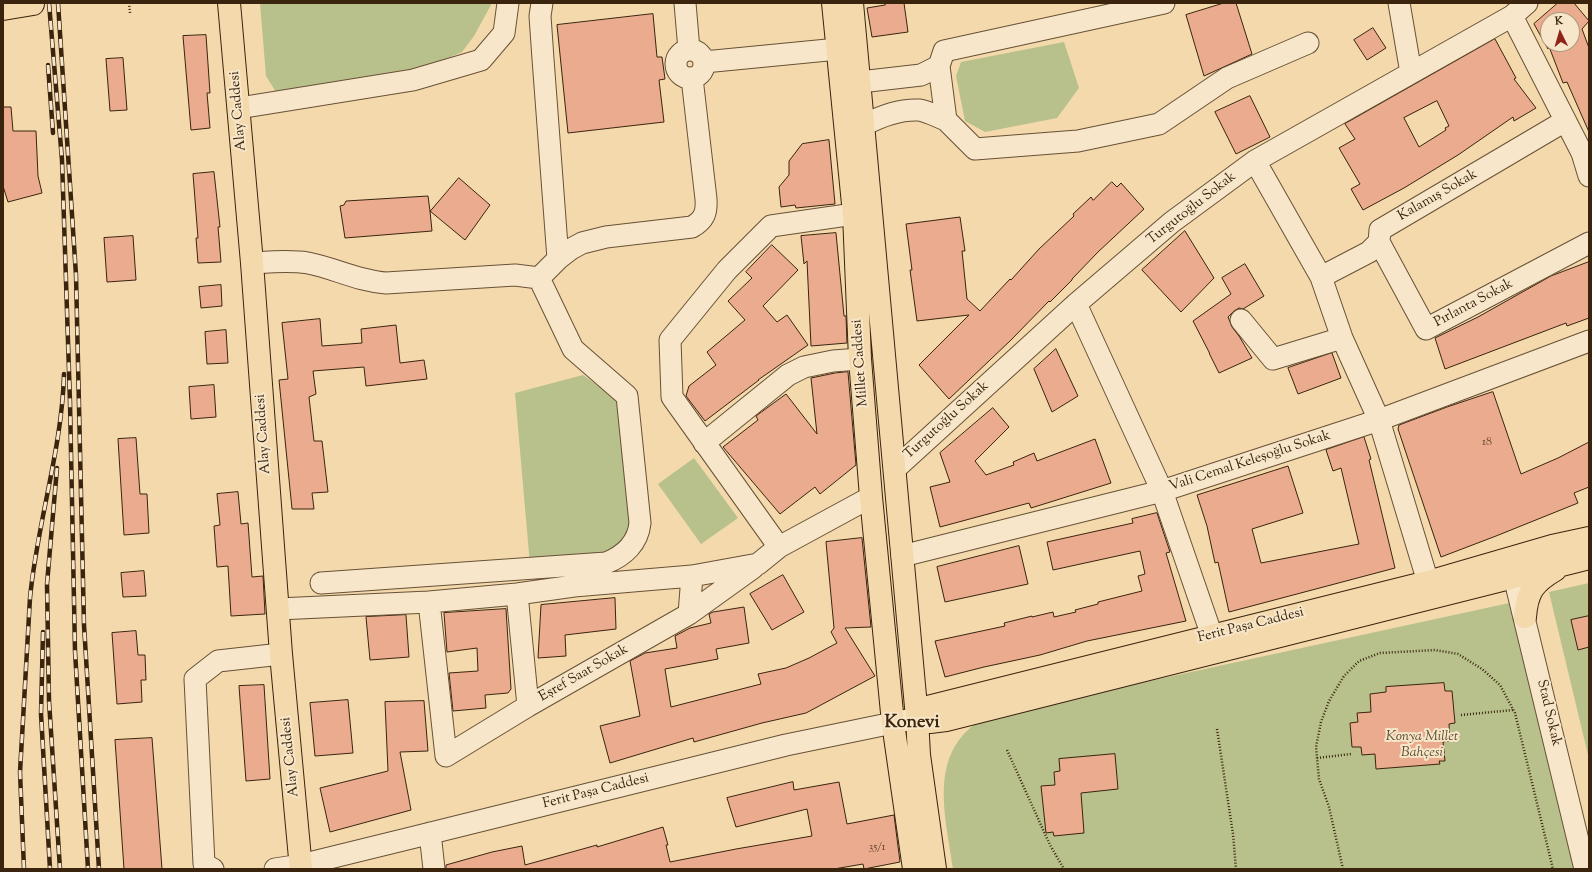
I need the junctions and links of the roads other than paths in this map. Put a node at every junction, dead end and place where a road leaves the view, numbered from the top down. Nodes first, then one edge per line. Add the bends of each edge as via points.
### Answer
1 (229, 3) edge
2 (508, 3) edge
3 (542, 3) edge
4 (685, 3) edge
5 (833, 3) edge
6 (852, 3) edge
7 (1164, 3) edge
8 (1399, 3) edge
9 (33, 4) dead end
10 (1519, 9) edge
11 (3, 10) edge
12 (1308, 42) dead end
13 (838, 49) junction
14 (695, 63) junction
15 (939, 66) junction
16 (1411, 73) junction
17 (860, 82) junction
18 (239, 108) junction
19 (946, 120) junction
20 (1565, 121) junction
21 (864, 125) junction
22 (1255, 161) junction
23 (1589, 176) edge
24 (854, 214) junction
25 (1379, 242) junction
26 (1589, 243) edge
27 (558, 258) junction
28 (252, 263) junction
29 (1321, 277) junction
30 (539, 278) junction
31 (1076, 304) junction
32 (1241, 320) dead end
33 (1342, 338) junction
34 (1589, 341) edge
35 (860, 359) junction
36 (1379, 420) junction
37 (704, 443) junction
38 (895, 469) junction
39 (1162, 491) junction
40 (871, 496) junction
41 (1589, 538) edge
42 (779, 547) junction
43 (902, 556) junction
44 (1589, 558) edge
45 (1567, 563) junction
46 (758, 564) junction
47 (1512, 567) junction
48 (692, 576) junction
49 (1428, 582) junction
50 (321, 583) dead end
51 (517, 594) junction
52 (429, 602) junction
53 (278, 609) junction
54 (689, 614) junction
55 (1525, 617) junction
56 (1212, 636) junction
57 (280, 654) junction
58 (528, 706) junction
59 (917, 718) junction
60 (893, 723) junction
61 (430, 833) junction
62 (301, 867) edge
63 (213, 869) edge
64 (275, 869) edge
65 (434, 869) edge
66 (914, 869) edge
67 (935, 869) edge
68 (1585, 869) edge

1 - 18 main road, Alay Caddesi
2 - 18 street via 504,33 481,60 413,80
3 - 27 street via 542,51
4 - 14 street
5 - 13 main road, Millet Caddesi
6 - 17 main road, Millet Caddesi
7 - 15 street via 944,51
8 - 16 street
9 - 11 main road
10 - 16 street, Turgutoğlu Sokak
10 - 20 street
12 - 19 street via 1227,78 1159,124 1078,140 975,149
13 - 14 street
13 - 24 main road, Millet Caddesi
14 - 27 street via 706,199 704,216 692,227 594,239
15 - 17 street via 921,75
15 - 19 street
16 - 22 street, Turgutoğlu Sokak
17 - 21 main road, Millet Caddesi
18 - 28 main road, Alay Caddesi
19 - 21 street via 920,110 880,116
20 - 23 street via 1582,153
20 - 25 street, Kalamış Sokak via 1380,230
21 - 38 main road, Millet Caddesi
22 - 29 street
22 - 31 street, Turgutoğlu Sokak via 1172,222
24 - 35 main road, Millet Caddesi
24 - 37 street via 771,226 727,270 670,340 672,397
25 - 26 street, Pırlanta Sokak via 1426,329
25 - 29 street, Kalamış Sokak via 1369,252
27 - 30 street
28 - 30 street via 308,263 358,279 386,283 515,275
28 - 53 main road, Alay Caddesi
29 - 33 street
30 - 50 street via 573,349 627,396 640,523 639,533 634,542 618,558 606,563
31 - 38 street, Turgutoğlu Sokak
31 - 39 street
32 - 33 street via 1273,359
33 - 36 street
34 - 36 street, Vali Cemal Keleşoğlu Sokak
35 - 37 street via 804,367 788,375
35 - 40 main road, Millet Caddesi
36 - 39 street, Vali Cemal Keleşoğlu Sokak
36 - 49 street
37 - 42 street
38 - 43 main road, Millet Caddesi
39 - 43 street, Vali Cemal Keleşoğlu Sokak
39 - 56 street
40 - 42 street, Eşref Saat Sokak
40 - 60 main road, Millet Caddesi
41 - 47 main road, Ferit Paşa Caddesi via 1552,546
42 - 46 street, Eşref Saat Sokak
43 - 59 main road, Millet Caddesi
44 - 45 main road, Ferit Paşa Caddesi
45 - 47 main road, Ferit Paşa Caddesi
45 - 55 main road via 1544,577 1531,589
46 - 48 street
46 - 54 street, Eşref Saat Sokak
47 - 49 main road, Ferit Paşa Caddesi
47 - 55 street, Stad Sokak
47 - 59 main road, Ferit Paşa Caddesi via 946,720 930,722
48 - 51 street via 574,586
48 - 54 street
49 - 56 main road, Ferit Paşa Caddesi
51 - 52 street
51 - 58 street
52 - 53 street
52 - 58 street, Eşref Saat Sokak via 446,756
53 - 57 main road, Alay Caddesi
54 - 58 street, Eşref Saat Sokak
55 - 68 street, Stad Sokak
56 - 59 main road, Ferit Paşa Caddesi via 928,707
57 - 62 main road, Alay Caddesi
57 - 63 street via 218,661 195,679 204,864
59 - 60 street, Ferit Paşa Caddesi
59 - 67 main road, Millet Caddesi via 919,755
60 - 61 street, Ferit Paşa Caddesi via 786,745
60 - 66 main road, Millet Caddesi
61 - 62 street, Ferit Paşa Caddesi
61 - 65 street
62 - 64 street, Ferit Paşa Caddesi

